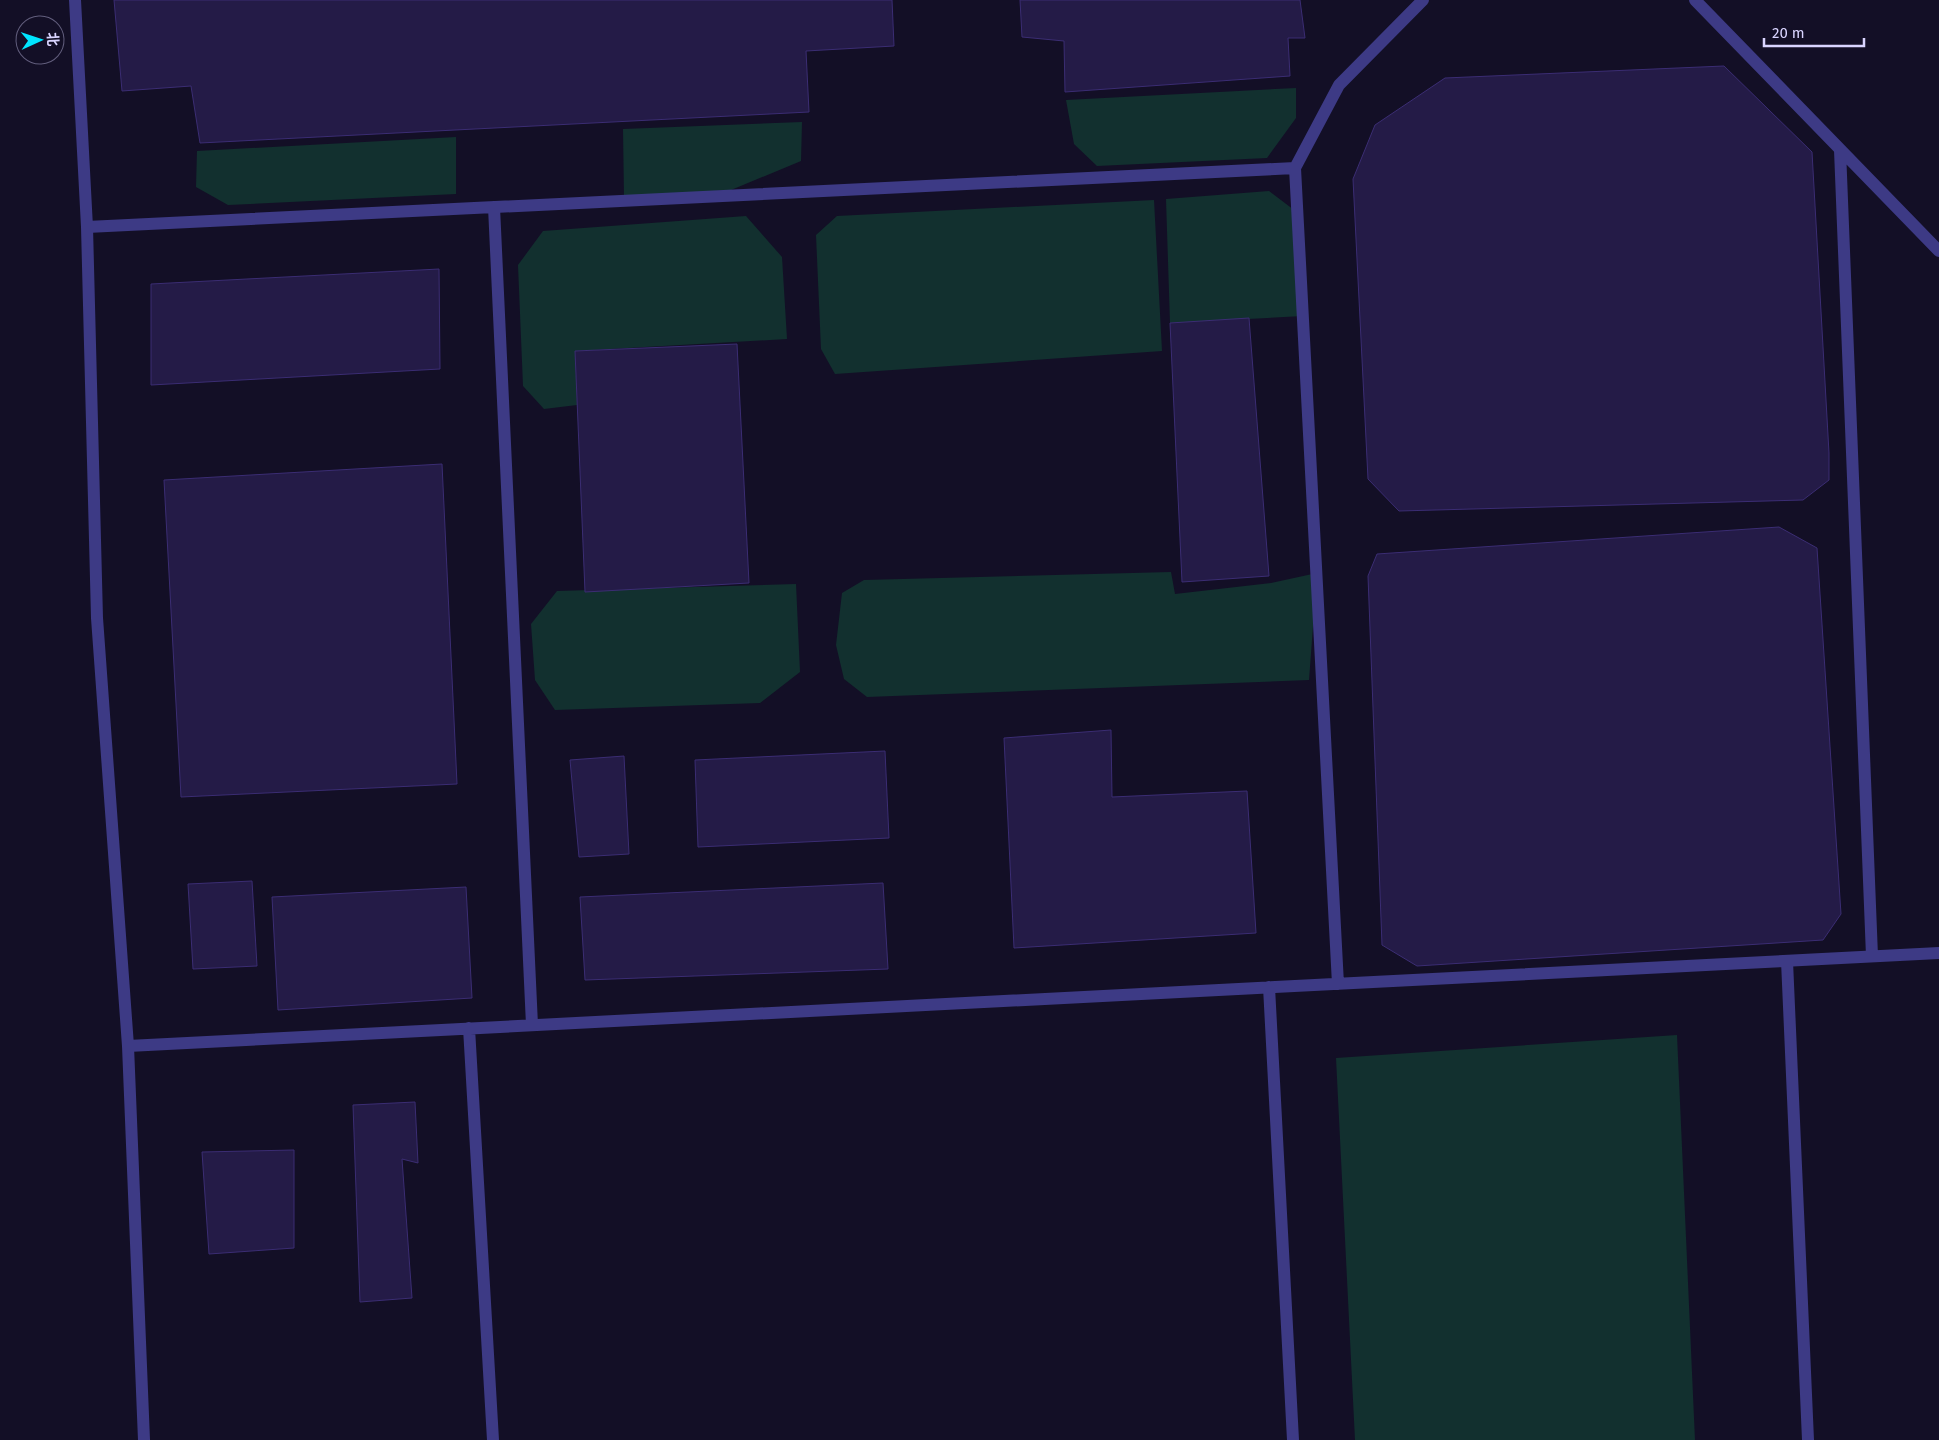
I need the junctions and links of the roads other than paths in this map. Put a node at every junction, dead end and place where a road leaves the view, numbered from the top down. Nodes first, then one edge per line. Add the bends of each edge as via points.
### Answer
1 (75, 0) edge
2 (1423, 0) edge
3 (1695, 0) edge
4 (1840, 150) junction
5 (1296, 168) junction
6 (494, 207) junction
7 (87, 227) junction
8 (1939, 251) edge
9 (1939, 953) edge
10 (1872, 956) junction
11 (1787, 961) junction
12 (1338, 984) junction
13 (1269, 987) junction
14 (532, 1025) junction
15 (469, 1028) junction
16 (128, 1046) junction
17 (144, 1440) edge
18 (493, 1440) edge
19 (1293, 1440) edge
20 (1808, 1440) edge

1 - 7 street
2 - 5 street via 1339,85
3 - 4 street
4 - 8 street
4 - 10 street
5 - 6 street
5 - 12 street
6 - 7 street
6 - 14 street
7 - 16 street via 97,618
9 - 10 street
10 - 11 street
11 - 12 street
11 - 20 street
12 - 13 street
13 - 14 street
13 - 19 street
14 - 15 street
15 - 16 street
15 - 18 street
16 - 17 street

